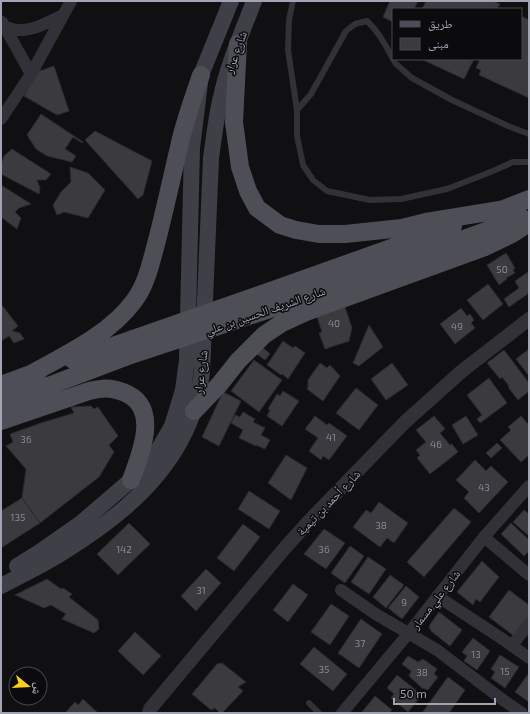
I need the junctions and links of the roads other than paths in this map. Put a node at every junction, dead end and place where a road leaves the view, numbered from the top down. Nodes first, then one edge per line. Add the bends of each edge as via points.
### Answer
1 (71, 1) edge
2 (231, 1) edge
3 (254, 1) edge
4 (293, 1) edge
5 (63, 15) junction
6 (2, 24) edge
7 (238, 44) junction
8 (392, 57) edge
9 (394, 60) edge
10 (30, 74) junction
11 (201, 75) junction
12 (297, 110) junction
13 (1, 119) edge
14 (529, 134) edge
15 (529, 162) edge
16 (529, 199) edge
17 (506, 208) junction
18 (529, 216) edge
19 (529, 223) edge
20 (264, 302) junction
21 (529, 319) edge
22 (28, 375) junction
23 (1, 385) edge
24 (1, 404) edge
25 (194, 411) junction
26 (1, 421) edge
27 (131, 480) junction
28 (529, 486) edge
29 (484, 537) junction
30 (527, 569) edge
31 (1, 576) edge
32 (1, 586) edge
33 (341, 590) dead end
34 (437, 596) junction
35 (529, 624) edge
36 (408, 634) junction
37 (512, 646) junction
38 (529, 658) edge
39 (309, 703) dead end
40 (347, 711) edge
41 (147, 712) edge
42 (319, 713) edge
43 (522, 713) edge

1 - 5 street
2 - 11 main road, شارع عرار
3 - 7 main road, شارع عرار
4 - 12 lane via 289,20 288,50
5 - 6 street via 26,30 15,30
5 - 10 street
6 - 10 street
7 - 17 main road via 234,122 240,167 257,208 280,226 319,234 345,234 402,228
7 - 25 main road, شارع عرار via 226,76 214,131 202,372
8 - 12 lane via 373,26 367,21 355,24 346,31 312,94
9 - 14 lane via 418,82
10 - 13 street
11 - 22 main road via 179,145 158,236 142,289 121,316 96,337
11 - 27 main road, شارع عرار via 192,148 187,360 183,390 172,426 165,439 157,452
12 - 15 lane via 296,136 303,165 314,180 327,191 370,200 401,199 447,189 513,162
16 - 17 main road, شارع الشريف الحسين بن علي
17 - 20 main road, شارع الشريف الحسين بن علي via 437,232
18 - 20 main road, شارع الشريف الحسين بن علي
19 - 25 main road via 485,247 282,323 264,334
20 - 22 main road, شارع الشريف الحسين بن علي, bridge via 133,339
20 - 24 main road, شارع الشريف الحسين بن علي, bridge
21 - 41 street, شارع أحمد بن تيمية via 462,371 405,422 279,554
22 - 23 main road, شارع الشريف الحسين بن علي
25 - 32 main road, شارع عرار via 183,438 144,490 107,523 56,556
26 - 27 main road via 103,388 128,394 136,400 143,412 146,425 142,451
27 - 31 main road, شارع عرار via 81,523
28 - 29 street, شارع علي مسمار
29 - 30 street
29 - 34 street, شارع علي مسمار
33 - 36 street
34 - 36 street, شارع علي مسمار
34 - 37 street
35 - 37 street
36 - 40 street, شارع علي مسمار
36 - 43 street via 437,650
37 - 38 street
39 - 42 lane

